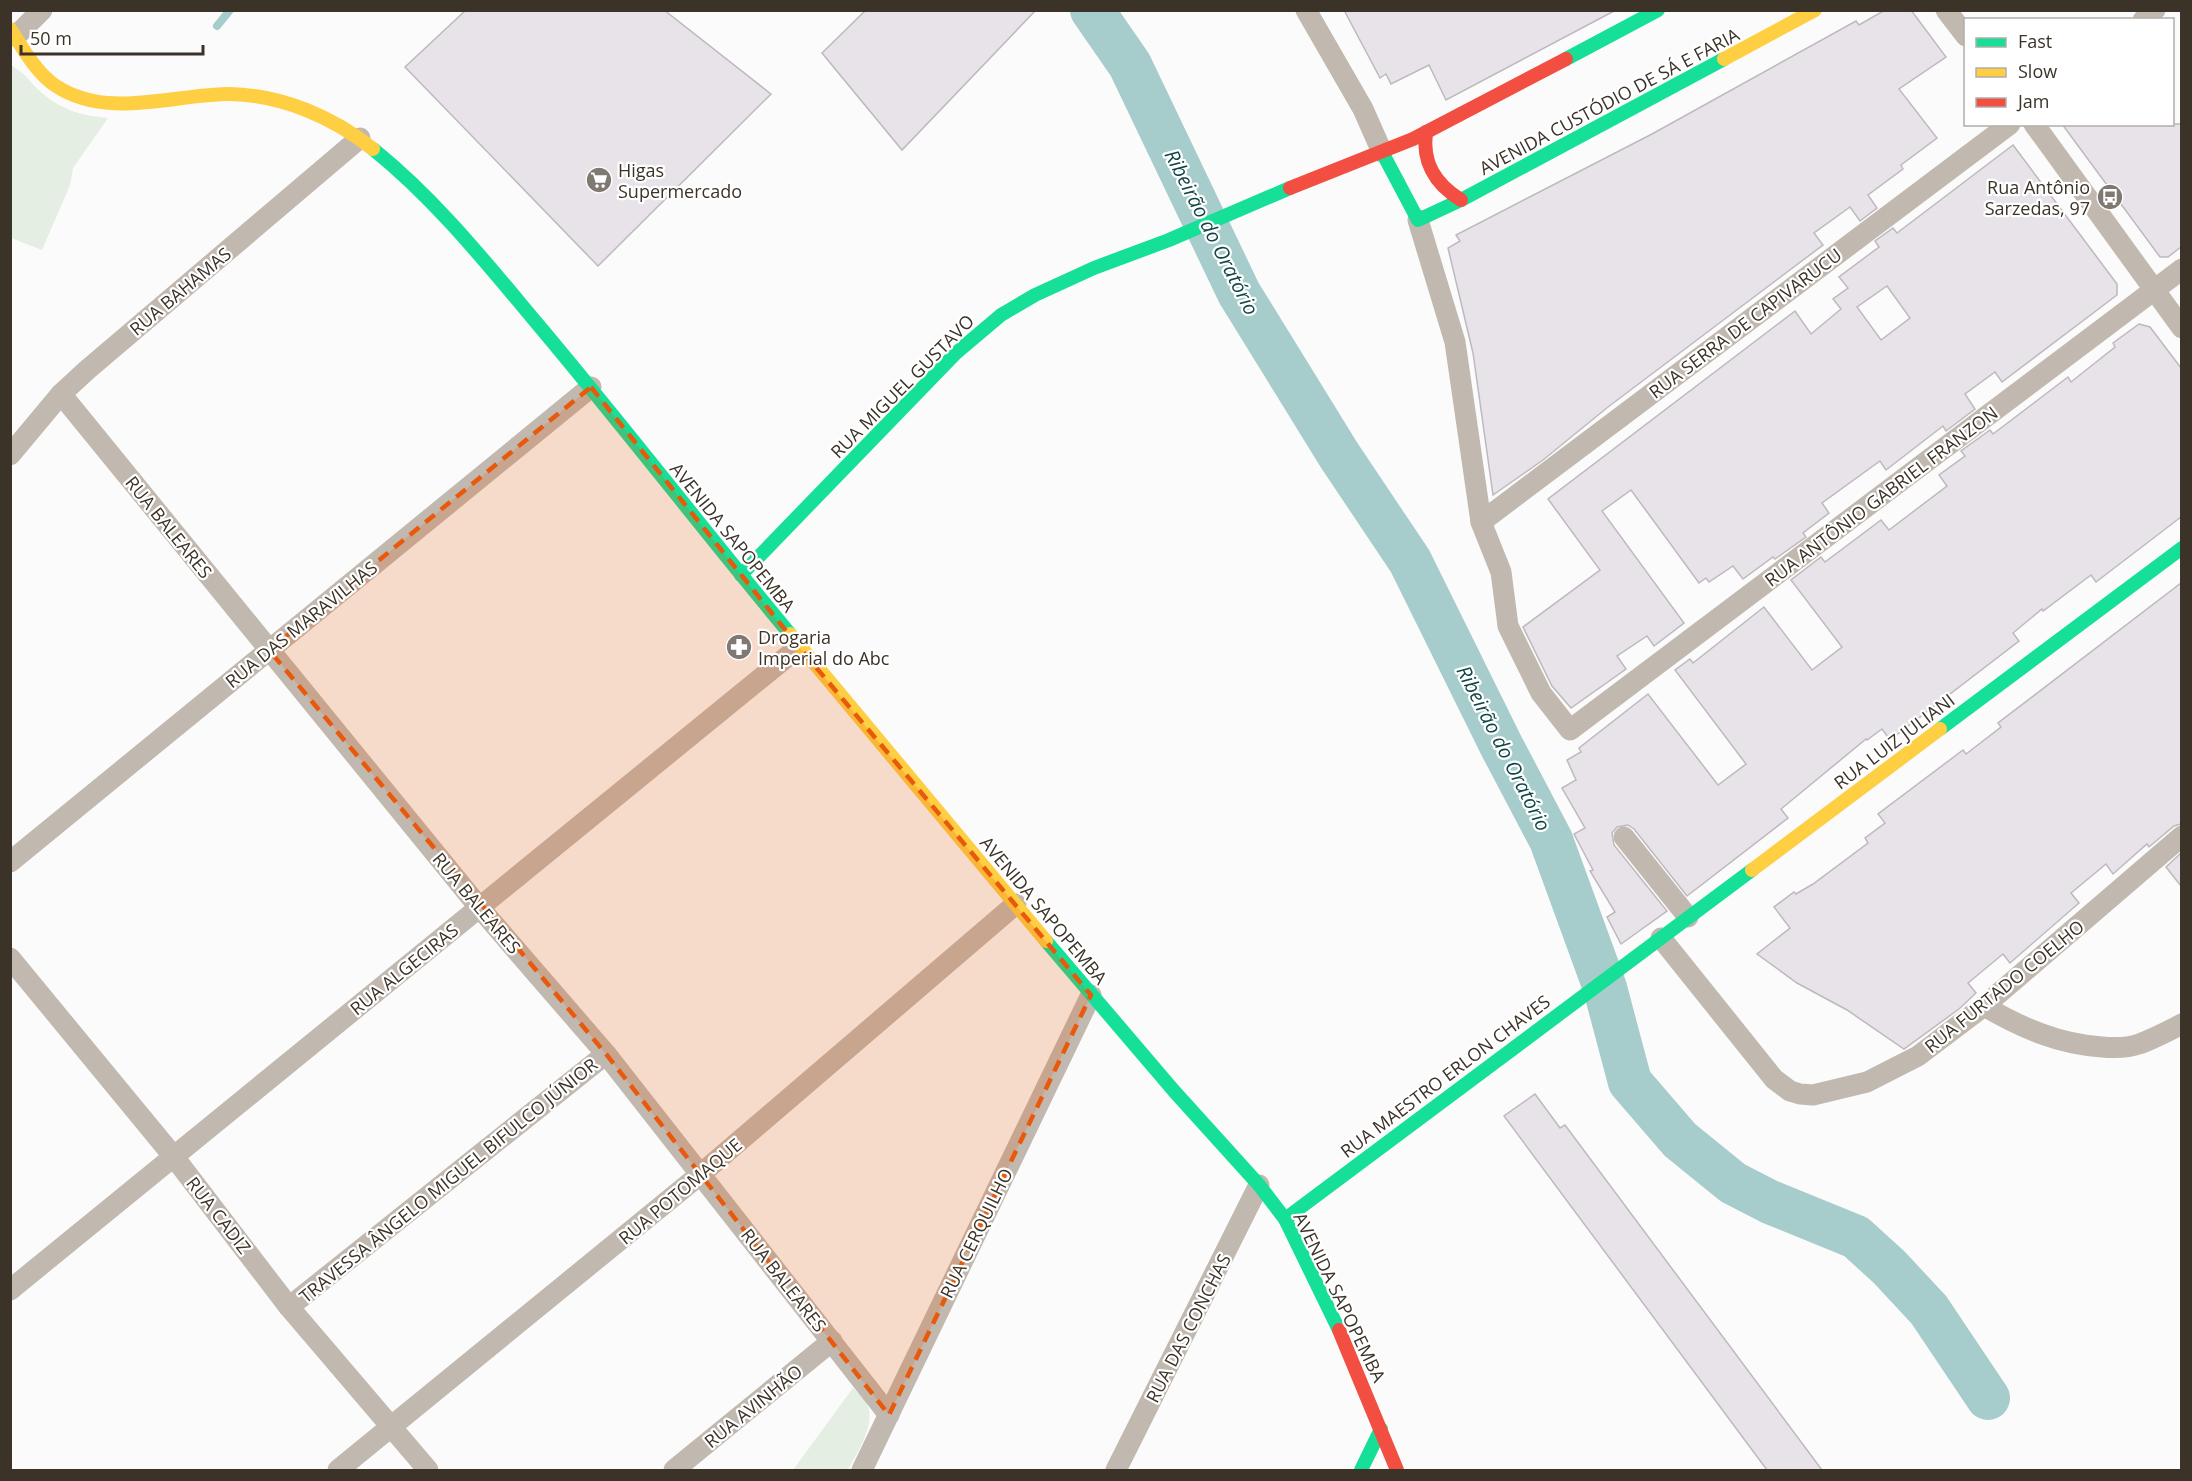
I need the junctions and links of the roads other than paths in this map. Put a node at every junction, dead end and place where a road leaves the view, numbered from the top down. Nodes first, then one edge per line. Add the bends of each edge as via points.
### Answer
1 (42, 10) edge
2 (1306, 10) edge
3 (1658, 10) edge
4 (1815, 10) edge
5 (1946, 10) edge
6 (13, 33) edge
7 (1964, 35) edge
8 (2007, 126) edge
9 (2035, 126) edge
10 (1426, 132) junction
11 (360, 138) junction
12 (1382, 152) junction
13 (1461, 200) junction
14 (1418, 220) junction
15 (2181, 269) edge
16 (2154, 290) junction
17 (2181, 328) edge
18 (591, 387) junction
19 (61, 394) junction
20 (10, 455) edge
21 (1481, 522) junction
22 (2181, 548) edge
23 (741, 575) junction
24 (799, 647) junction
25 (269, 650) junction
26 (2181, 836) edge
27 (1624, 837) dead end
28 (10, 862) edge
29 (1016, 904) junction
30 (479, 907) junction
31 (1688, 917) junction
32 (1661, 938) junction
33 (10, 958) edge
34 (1627, 963) joint
35 (1091, 995) junction
36 (1984, 1006) junction
37 (2181, 1024) edge
38 (606, 1054) junction
39 (174, 1157) junction
40 (702, 1173) junction
41 (1259, 1185) junction
42 (1285, 1219) junction
43 (10, 1290) edge
44 (289, 1307) junction
45 (832, 1341) junction
46 (889, 1415) junction
47 (393, 1427) junction
48 (1382, 1429) junction
49 (338, 1470) edge
50 (428, 1470) edge
51 (674, 1470) edge
52 (862, 1470) edge
53 (1116, 1470) edge
54 (1361, 1470) edge
55 (1397, 1470) edge

1 - 6 street
2 - 12 street via 1363,109
3 - 10 street
4 - 13 street, AVENIDA CUSTÓDIO DE SÁ E FARIA
5 - 7 street
6 - 11 street, AVENIDA SAPOPEMBA via 42,74 65,93 79,98 140,103 208,94 256,96 304,107
8 - 21 street, RUA SERRA DE CAPIVARUCU
9 - 16 street
10 - 12 street
10 - 13 street via 1423,150 1427,163 1447,192
11 - 18 street, AVENIDA SAPOPEMBA via 437,206
11 - 19 street, RUA BAHAMAS
12 - 14 street
12 - 23 street, RUA MIGUEL GUSTAVO via 1094,268 1001,315 956,353
13 - 14 street, AVENIDA CUSTÓDIO DE SÁ E FARIA
14 - 21 street via 1455,342
15 - 16 street, RUA ANTÔNIO GABRIEL FRANZON
16 - 17 street
16 - 21 street, RUA ANTÔNIO GABRIEL FRANZON via 1575,726 1541,693 1509,632 1501,572
18 - 23 street, AVENIDA SAPOPEMBA
18 - 25 street, RUA DAS MARAVILHAS
19 - 20 street, RUA BAHAMAS
19 - 25 street, RUA BALEARES
22 - 31 street, RUA LUIZ JULIANI
23 - 24 street, AVENIDA SAPOPEMBA
24 - 29 street, AVENIDA SAPOPEMBA
24 - 30 street, RUA ALGECIRAS
25 - 28 street, RUA DAS MARAVILHAS
25 - 30 street, RUA BALEARES
26 - 36 street, RUA FURTADO COELHO
27 - 31 street
29 - 35 street, AVENIDA SAPOPEMBA
29 - 40 street, RUA POTOMAQUE
30 - 38 street, RUA BALEARES
30 - 39 street, RUA ALGECIRAS
31 - 32 street, RUA LUIZ JULIANI
32 - 34 street, RUA LUIZ JULIANI
32 - 36 street, RUA FURTADO COELHO via 1774,1079 1800,1094 1813,1095 1867,1082 1918,1056
33 - 39 street, RUA CADIZ
34 - 42 street, RUA MAESTRO ERLON CHAVES
35 - 41 street, AVENIDA SAPOPEMBA
35 - 46 street, RUA CERQUILHO
36 - 37 street via 2036,1033 2089,1046 2137,1045
38 - 40 street, RUA BALEARES
38 - 44 street, TRAVESSA ÂNGELO MIGUEL BIFULCO JÚNIOR
39 - 43 street, RUA ALGECIRAS
39 - 44 street, RUA CADIZ
40 - 45 street, RUA BALEARES
40 - 47 street, RUA POTOMAQUE
41 - 42 street, AVENIDA SAPOPEMBA
41 - 53 street, RUA DAS CONCHAS
42 - 48 street, AVENIDA SAPOPEMBA
44 - 47 street, RUA CADIZ
45 - 46 street, RUA BALEARES
45 - 51 street, RUA AVINHÃO
46 - 52 street, RUA CERQUILHO
47 - 49 street, RUA POTOMAQUE
47 - 50 street, RUA CADIZ
48 - 54 street
48 - 55 street, AVENIDA SAPOPEMBA

